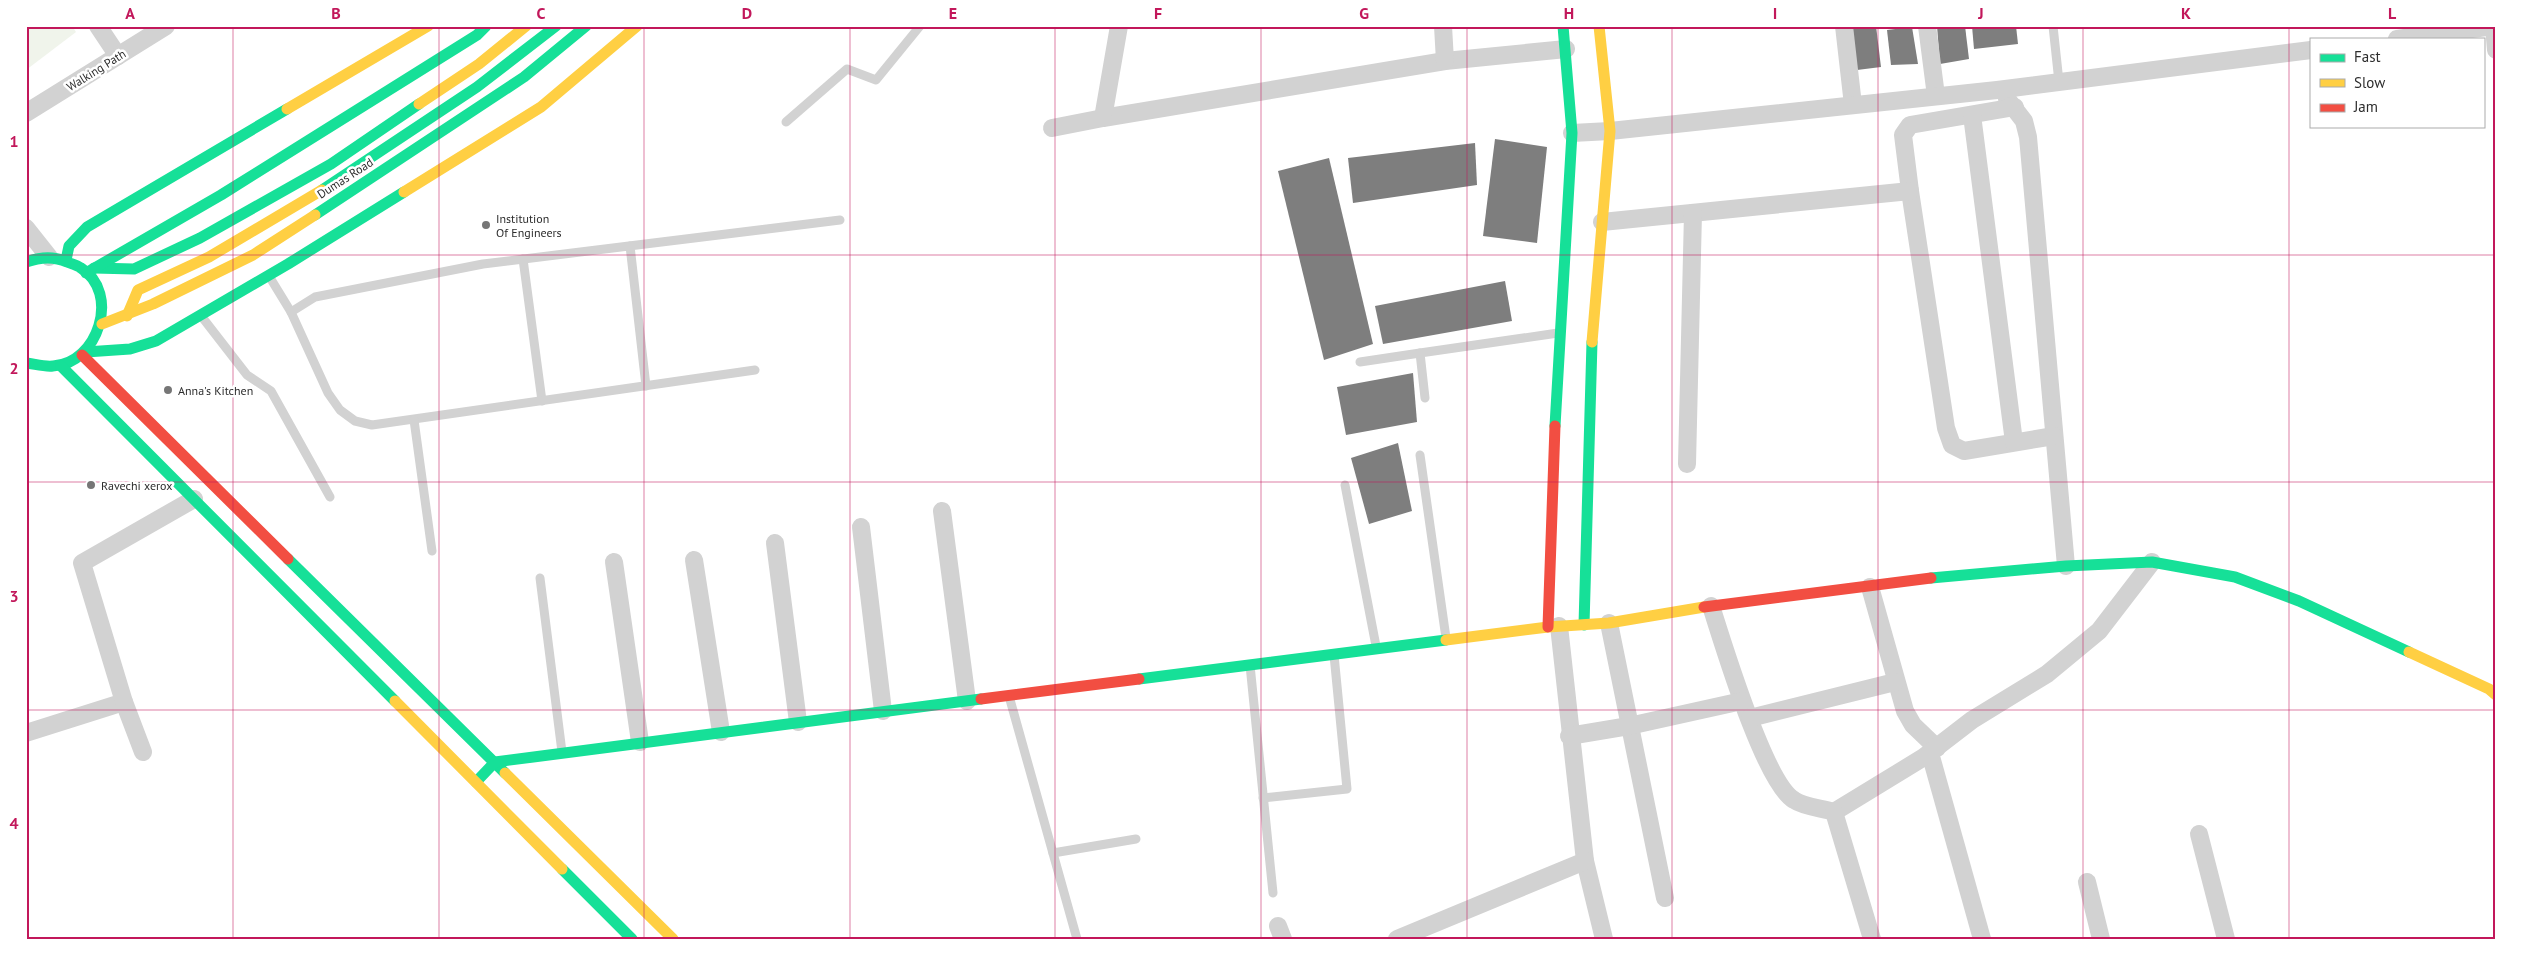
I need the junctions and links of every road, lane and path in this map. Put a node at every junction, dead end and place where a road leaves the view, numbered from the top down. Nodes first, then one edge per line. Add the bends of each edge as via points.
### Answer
1 (98, 26) edge
2 (166, 26) edge
3 (428, 26) edge
4 (486, 26) edge
5 (526, 26) edge
6 (556, 26) edge
7 (586, 26) edge
8 (637, 26) edge
9 (920, 26) edge
10 (1119, 26) edge
11 (1443, 26) edge
12 (1563, 26) edge
13 (1599, 26) edge
14 (1844, 26) edge
15 (1927, 26) edge
16 (2053, 26) edge
17 (2494, 26) edge
18 (2404, 38) edge
19 (1566, 49) junction
20 (2310, 50) edge
21 (2496, 50) edge
22 (118, 56) junction
23 (1445, 61) junction
24 (2059, 82) junction
25 (1997, 90) junction
26 (1936, 96) junction
27 (1853, 105) junction
28 (2015, 107) junction
29 (26, 113) edge
30 (1972, 114) junction
31 (1102, 118) junction
32 (786, 122) dead end
33 (1052, 128) dead end
34 (1610, 131) junction
35 (1572, 133) junction
36 (1910, 191) junction
37 (1693, 213) junction
38 (840, 220) dead end
39 (1602, 222) junction
40 (26, 228) edge
41 (630, 246) junction
42 (58, 259) junction
43 (523, 259) junction
44 (26, 262) edge
45 (90, 270) junction
46 (268, 275) junction
47 (291, 312) junction
48 (200, 315) junction
49 (127, 316) junction
50 (102, 324) junction
51 (1560, 333) junction
52 (84, 353) junction
53 (1420, 353) junction
54 (1360, 362) dead end
55 (26, 363) edge
56 (56, 367) junction
57 (755, 370) dead end
58 (34, 374) dead end
59 (646, 386) junction
60 (1426, 398) dead end
61 (542, 401) junction
62 (414, 420) junction
63 (2054, 436) junction
64 (2014, 442) junction
65 (1420, 454) dead end
66 (1686, 464) dead end
67 (1345, 485) dead end
68 (330, 497) dead end
69 (194, 500) junction
70 (942, 511) dead end
71 (861, 527) dead end
72 (775, 542) dead end
73 (432, 551) dead end
74 (694, 560) dead end
75 (614, 562) dead end
76 (2152, 562) junction
77 (2066, 566) junction
78 (540, 578) dead end
79 (1870, 587) junction
80 (1711, 606) junction
81 (1609, 623) junction
82 (1584, 625) junction
83 (1553, 627) junction
84 (1446, 640) junction
85 (1377, 649) junction
86 (1334, 654) junction
87 (1250, 665) junction
88 (1895, 682) junction
89 (2496, 695) edge
90 (1009, 696) junction
91 (967, 701) junction
92 (1742, 701) junction
93 (124, 702) junction
94 (883, 711) junction
95 (1750, 718) junction
96 (798, 722) junction
97 (1630, 726) junction
98 (26, 732) edge
99 (721, 732) junction
100 (1569, 736) junction
101 (640, 742) junction
102 (1933, 750) junction
103 (143, 752) dead end
104 (562, 752) junction
105 (495, 762) junction
106 (476, 782) junction
107 (1264, 798) junction
108 (1834, 812) junction
109 (2199, 834) dead end
110 (1136, 839) dead end
111 (1053, 852) junction
112 (1585, 861) junction
113 (2087, 882) dead end
114 (1273, 893) dead end
115 (1665, 898) dead end
116 (632, 939) edge
117 (673, 939) edge
118 (1077, 939) edge
119 (1398, 939) edge
120 (1604, 939) edge
121 (1872, 939) edge
122 (1982, 939) edge
123 (2101, 939) edge
124 (2226, 939) edge

1 - 22 street
2 - 22 street, Walking Path
3 - 42 street via 87,228
4 - 45 street via 477,35 221,195
5 - 45 street via 478,64 331,164 200,238 134,269
6 - 49 street via 478,87 338,180 209,257 138,290
7 - 49 street, Dumas Road via 524,77 253,255
8 - 46 street via 542,106
9 - 32 lane via 876,80 848,69
10 - 31 street
11 - 23 street
12 - 19 street
13 - 34 street
14 - 27 street
15 - 26 street
16 - 24 lane
17 - 18 street
17 - 21 street
19 - 23 street
19 - 35 street
20 - 24 street
22 - 29 street, Walking Path
23 - 31 street
24 - 25 street
25 - 26 street
25 - 28 street
26 - 27 street
27 - 34 street
28 - 30 street
28 - 63 street via 2024,121 2028,137
30 - 36 street via 1910,125 1903,135
30 - 64 street
31 - 33 street
34 - 35 street
34 - 39 street
35 - 51 street
36 - 37 street
36 - 64 street via 1946,428 1952,445 1964,451
37 - 39 street
37 - 66 street
38 - 41 lane
39 - 82 street via 1593,320
40 - 42 street
41 - 43 lane
41 - 59 lane
42 - 44 street
42 - 45 street
43 - 47 lane via 315,296
43 - 61 lane
45 - 50 street via 102,305
46 - 47 lane
46 - 48 street
47 - 62 lane via 328,393 340,410 355,421 372,425
48 - 52 street via 144,345
48 - 68 lane via 247,375 272,391
49 - 50 street, Dumas Road
50 - 52 street via 96,339
51 - 53 lane
51 - 83 street via 1552,468
52 - 56 street
52 - 105 street
53 - 54 lane
53 - 60 lane
55 - 56 street
56 - 58 street
56 - 69 street
57 - 59 lane
59 - 61 lane
61 - 62 lane
62 - 73 lane
63 - 64 street
63 - 77 street
65 - 84 lane
67 - 85 lane
69 - 93 street via 82,563
69 - 106 street
70 - 91 street
71 - 94 street
72 - 96 street
74 - 99 street
75 - 101 street
76 - 77 street
76 - 89 street via 2234,577 2299,600
76 - 102 street via 2099,631 2047,674 1972,720
77 - 79 street via 1936,576
78 - 104 lane
79 - 80 street
79 - 88 street
80 - 81 street
80 - 92 street
81 - 82 street
81 - 97 street
82 - 83 street
83 - 84 street
83 - 100 street
84 - 85 street
85 - 86 street
86 - 87 street
86 - 107 lane via 1347,789
87 - 90 street
87 - 107 lane
88 - 95 street
88 - 102 street via 1908,718
90 - 91 street
90 - 111 lane
91 - 94 street
92 - 95 street
92 - 97 street
93 - 98 street
93 - 103 street
94 - 96 street
95 - 108 street via 1781,788 1794,801
96 - 99 street
97 - 100 street
97 - 115 street
99 - 101 street
100 - 112 street
101 - 104 street
102 - 108 street
102 - 122 street
104 - 105 street
105 - 106 street
105 - 117 street
106 - 116 street
107 - 114 lane
108 - 121 street
109 - 124 street
110 - 111 lane
111 - 118 lane
112 - 119 street
112 - 120 street
113 - 123 street

